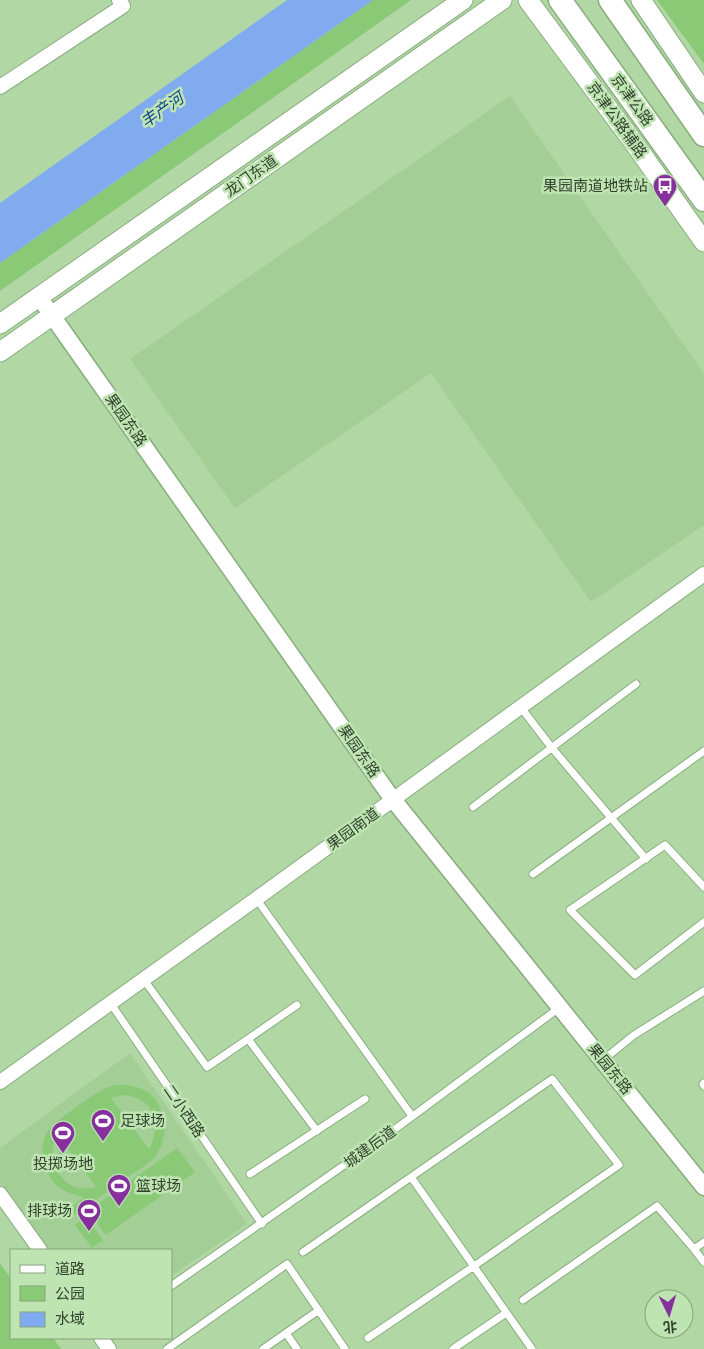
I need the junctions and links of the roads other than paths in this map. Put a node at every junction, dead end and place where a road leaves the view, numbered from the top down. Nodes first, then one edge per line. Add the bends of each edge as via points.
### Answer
1 (119, 0) edge
2 (463, 0) edge
3 (502, 0) edge
4 (528, 0) edge
5 (560, 0) edge
6 (610, 0) edge
7 (640, 0) edge
8 (0, 87) edge
9 (704, 93) edge
10 (704, 135) edge
11 (704, 200) edge
12 (704, 242) edge
13 (42, 295) junction
14 (55, 313) junction
15 (0, 324) edge
16 (0, 352) edge
17 (704, 567) edge
18 (704, 574) edge
19 (636, 684) dead end
20 (519, 705) junction
21 (552, 748) junction
22 (704, 751) edge
23 (395, 796) junction
24 (473, 806) dead end
25 (612, 818) junction
26 (646, 859) junction
27 (533, 874) dead end
28 (704, 887) edge
29 (255, 897) junction
30 (704, 922) edge
31 (142, 978) junction
32 (704, 991) edge
33 (109, 1001) junction
34 (297, 1005) dead end
35 (562, 1005) junction
36 (248, 1039) junction
37 (605, 1058) junction
38 (0, 1074) edge
39 (0, 1082) edge
40 (365, 1099) dead end
41 (412, 1116) junction
42 (317, 1131) junction
43 (250, 1174) dead end
44 (704, 1175) edge
45 (411, 1177) junction
46 (704, 1187) edge
47 (0, 1194) edge
48 (262, 1224) junction
49 (704, 1242) edge
50 (39, 1249) edge
51 (694, 1249) junction
52 (303, 1252) dead end
53 (704, 1262) edge
54 (474, 1266) junction
55 (172, 1285) edge
56 (523, 1300) dead end
57 (319, 1310) junction
58 (506, 1313) junction
59 (286, 1333) junction
60 (368, 1338) dead end
61 (167, 1349) edge
62 (263, 1349) edge
63 (297, 1349) edge
64 (345, 1349) edge
65 (453, 1349) edge
66 (532, 1349) edge

1 - 8 street via 123,6
2 - 13 main road, 龙门东道
3 - 14 main road, 龙门东道
4 - 12 main road, 京津公路辅路
5 - 11 highway, 京津公路
6 - 10 highway
7 - 9 main road
13 - 14 street, 果园东路
13 - 15 main road, 龙门东道
14 - 16 main road, 龙门东道
14 - 23 street, 果园东路
17 - 20 street, 果园南道
18 - 20 street, 果园南道
19 - 21 lane
20 - 21 lane
20 - 23 street, 果园南道
21 - 24 lane
21 - 25 lane
22 - 25 lane
23 - 29 street, 果园南道
23 - 35 street, 果园东路
25 - 26 lane
25 - 27 lane
26 - 28 lane via 665,844
26 - 30 lane via 570,910 635,975
29 - 31 street, 果园南道
29 - 41 lane
31 - 33 street, 果园南道
31 - 36 lane via 206,1067
32 - 37 lane via 634,1035
33 - 38 street, 果园南道
33 - 39 street, 果园南道
33 - 48 lane, 二小西路
34 - 36 lane
35 - 37 street, 果园东路
35 - 41 lane, 城建后道
36 - 42 lane
37 - 44 street, 果园东路
37 - 46 street, 果园东路
40 - 42 lane
41 - 48 lane, 城建后道
42 - 43 lane
45 - 52 lane
45 - 54 lane
45 - 54 lane via 552,1079 619,1165
47 - 50 street
48 - 55 lane, 城建后道
49 - 51 lane
51 - 53 lane
51 - 56 lane via 657,1206
54 - 58 lane
54 - 60 lane
57 - 59 lane
57 - 61 lane via 288,1264
57 - 64 lane
58 - 65 lane
58 - 66 lane
59 - 62 lane
59 - 63 lane

